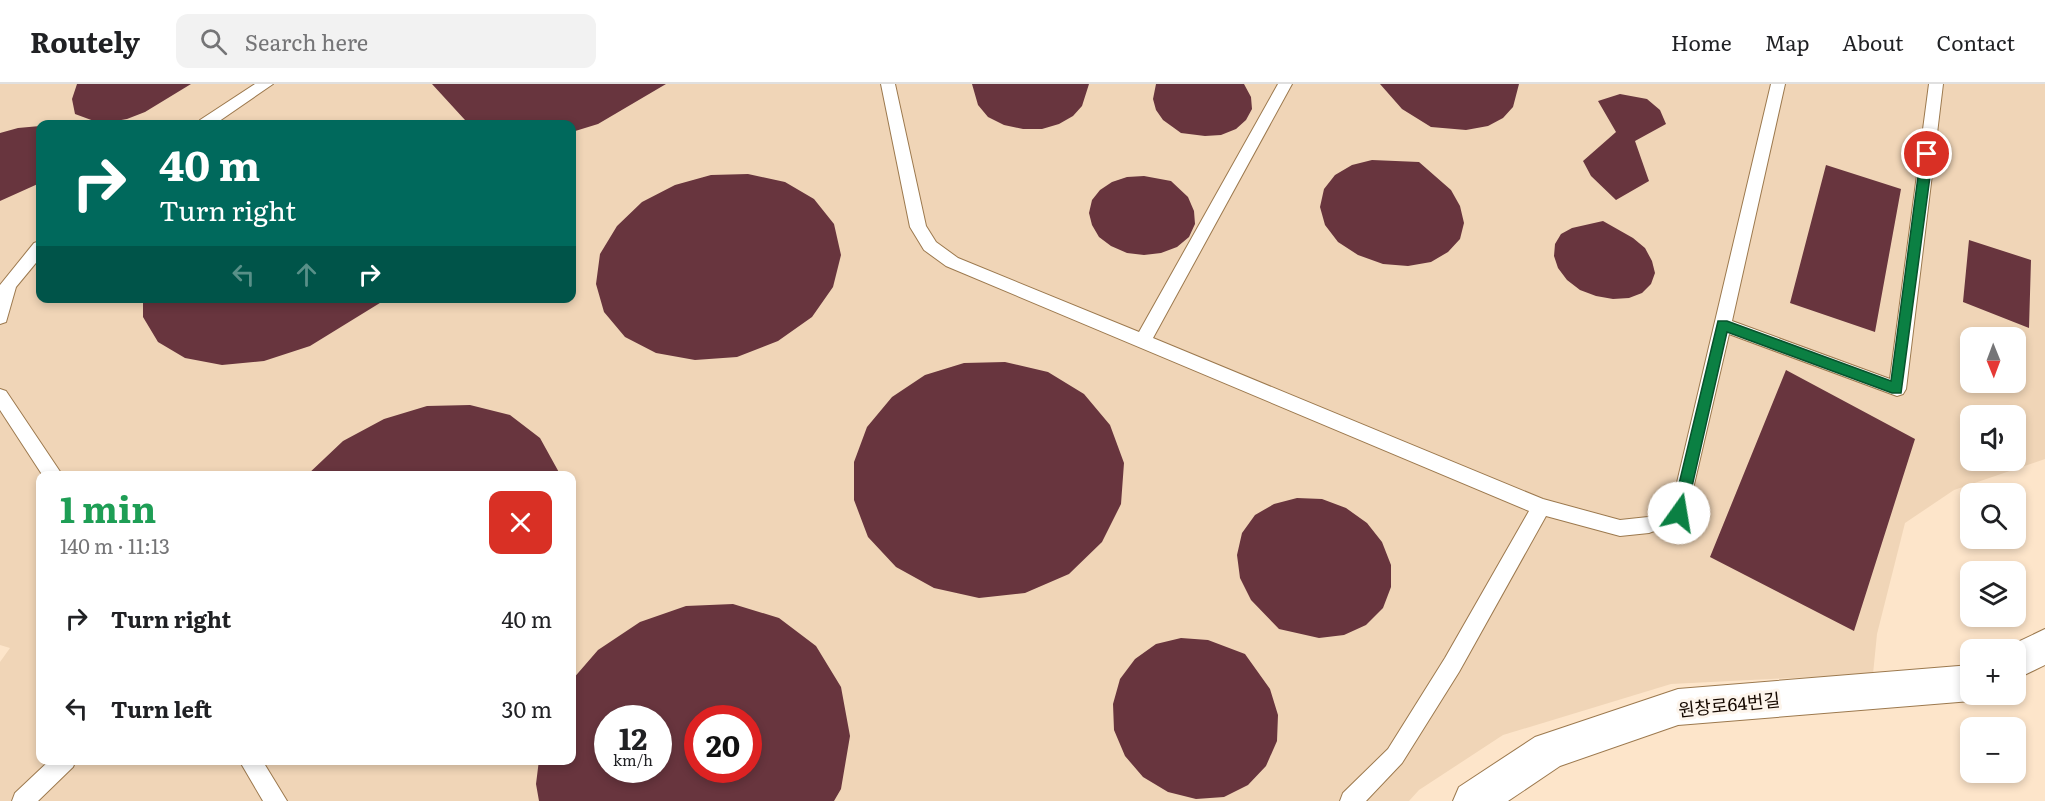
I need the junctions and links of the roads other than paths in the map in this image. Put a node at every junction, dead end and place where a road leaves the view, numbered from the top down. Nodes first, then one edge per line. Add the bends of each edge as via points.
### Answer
1 (266, 84) edge
2 (888, 84) edge
3 (1285, 84) edge
4 (1779, 84) edge
5 (1936, 84) edge
6 (212, 120) edge
7 (36, 253) edge
8 (0, 317) edge
9 (1722, 325) junction
10 (1143, 341) junction
11 (0, 396) edge
12 (51, 471) edge
13 (1541, 507) junction
14 (2045, 646) edge
15 (2026, 656) edge
16 (1960, 684) edge
17 (61, 765) edge
18 (252, 765) edge
19 (23, 801) edge
20 (276, 801) edge
21 (1351, 801) edge
22 (1473, 801) edge

1 - 6 lane
2 - 10 lane via 918,226 930,246 952,262
3 - 10 lane
4 - 9 lane
5 - 9 lane via 1897,389
7 - 8 lane via 8,285
9 - 13 lane via 1679,513 1649,525 1620,528
10 - 13 lane
11 - 12 lane
13 - 21 lane via 1452,665 1395,756
14 - 15 street
16 - 22 street, 원창로64번길 via 1678,707 1550,751
17 - 19 lane
18 - 20 lane

